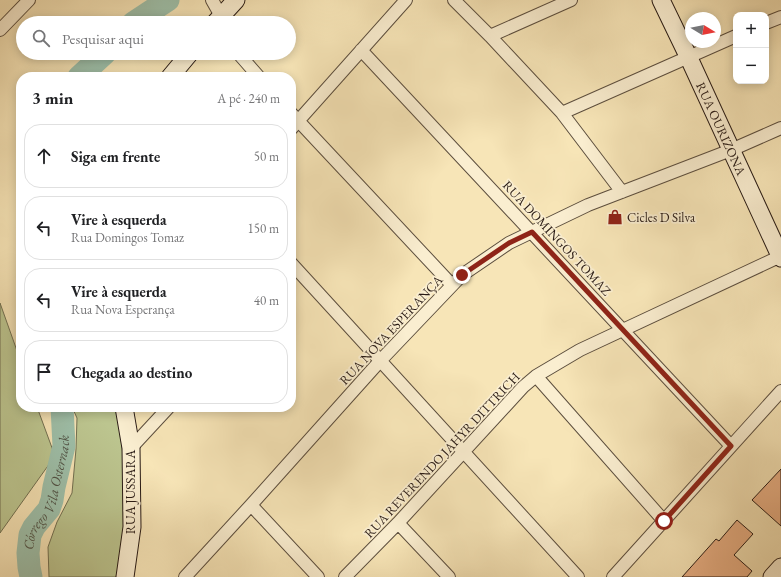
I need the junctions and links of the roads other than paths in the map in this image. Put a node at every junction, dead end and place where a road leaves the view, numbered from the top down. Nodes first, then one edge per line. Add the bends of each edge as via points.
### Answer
1 (29, 0) edge
2 (212, 0) edge
3 (236, 0) edge
4 (406, 0) edge
5 (454, 0) edge
6 (571, 0) edge
7 (661, 0) edge
8 (217, 16) edge
9 (221, 16) edge
10 (781, 17) edge
11 (769, 22) edge
12 (0, 30) edge
13 (490, 36) junction
14 (733, 37) edge
15 (361, 50) junction
16 (688, 56) junction
17 (184, 60) edge
18 (244, 60) edge
19 (174, 72) edge
20 (255, 72) edge
21 (562, 113) junction
22 (296, 118) edge
23 (296, 124) edge
24 (781, 128) edge
25 (730, 150) junction
26 (622, 192) junction
27 (532, 232) junction
28 (781, 257) edge
29 (296, 272) edge
30 (452, 285) junction
31 (624, 331) junction
32 (380, 362) junction
33 (536, 376) junction
34 (781, 391) edge
35 (125, 412) edge
36 (164, 412) edge
37 (731, 446) junction
38 (131, 448) junction
39 (463, 451) junction
40 (251, 505) junction
41 (664, 521) junction
42 (398, 523) junction
43 (781, 567) edge
44 (125, 577) edge
45 (185, 577) edge
46 (318, 577) edge
47 (345, 577) edge
48 (449, 577) edge
49 (578, 577) edge
50 (613, 577) edge
51 (772, 577) edge

1 - 12 street
2 - 8 street
3 - 9 main road
4 - 15 street
5 - 13 street
6 - 13 street
7 - 16 main road, RUA OURIZONA
10 - 11 street
13 - 21 street
14 - 16 street
15 - 22 street
15 - 27 street, RUA DOMINGOS TOMAZ
16 - 21 street
16 - 25 main road, RUA OURIZONA
17 - 19 main road
18 - 20 street
21 - 26 street
23 - 30 street
24 - 25 street, RUA NOVA ESPERANÇA
25 - 26 street, RUA NOVA ESPERANÇA
25 - 28 main road, RUA OURIZONA
26 - 27 street, RUA NOVA ESPERANÇA
27 - 30 street, RUA NOVA ESPERANÇA via 509,243 462,275
27 - 31 street, RUA DOMINGOS TOMAZ
28 - 31 street, RUA REVERENDO JAHYR DITTRICH
29 - 32 street
30 - 32 street, RUA NOVA ESPERANÇA
31 - 33 street, RUA REVERENDO JAHYR DITTRICH via 580,350
31 - 37 street, RUA DOMINGOS TOMAZ
32 - 39 street
32 - 40 street, RUA NOVA ESPERANÇA
33 - 39 street, RUA REVERENDO JAHYR DITTRICH
33 - 41 street
34 - 37 street
35 - 38 main road, RUA JUSSARA
36 - 38 street
37 - 41 street
38 - 44 main road, RUA JUSSARA via 132,527
39 - 42 street, RUA REVERENDO JAHYR DITTRICH
39 - 49 street
40 - 45 street, RUA NOVA ESPERANÇA
40 - 46 street
41 - 50 street
42 - 47 street, RUA REVERENDO JAHYR DITTRICH
42 - 48 street
43 - 51 main road

